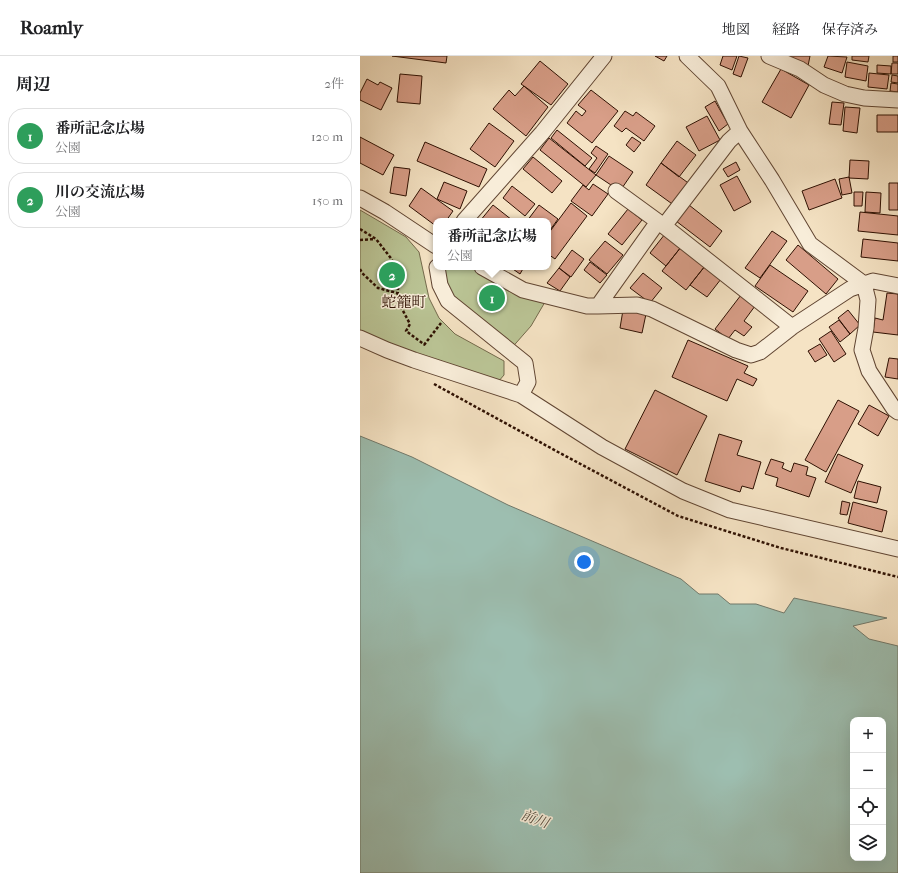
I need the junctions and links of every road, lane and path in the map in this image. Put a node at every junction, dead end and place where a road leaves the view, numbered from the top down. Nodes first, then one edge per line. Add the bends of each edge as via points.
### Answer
1 (604, 56) edge
2 (687, 56) edge
3 (769, 56) edge
4 (898, 100) edge
5 (740, 131) junction
6 (616, 191) dead end
7 (360, 198) edge
8 (467, 218) edge
9 (661, 224) junction
10 (360, 229) edge
11 (375, 239) junction
12 (360, 240) edge
13 (433, 244) edge
14 (360, 269) edge
15 (438, 270) edge
16 (487, 270) edge
17 (864, 284) junction
18 (898, 286) edge
19 (397, 293) junction
20 (598, 306) junction
21 (441, 323) dead end
22 (792, 327) junction
23 (360, 338) edge
24 (521, 395) junction
25 (898, 412) edge
26 (898, 549) edge

1 - 8 street via 542,133
2 - 5 street via 718,86
3 - 4 street via 800,69 824,85 845,94
5 - 9 street
5 - 17 street via 810,244
6 - 9 street
7 - 13 street
9 - 20 street
9 - 22 street
10 - 11 path
11 - 12 path
11 - 19 path via 401,275
14 - 19 path via 378,288
15 - 24 street via 440,285 448,301 525,363 528,382
16 - 20 street via 523,290 587,306
17 - 18 street via 873,281
17 - 22 street via 850,289
17 - 25 street via 868,300 862,350 869,371
19 - 21 path via 399,304 410,324 406,331 425,345
20 - 22 street via 637,305 652,309 736,350 751,354 760,352
23 - 24 street via 414,360
24 - 26 street via 602,447 683,491 730,510

